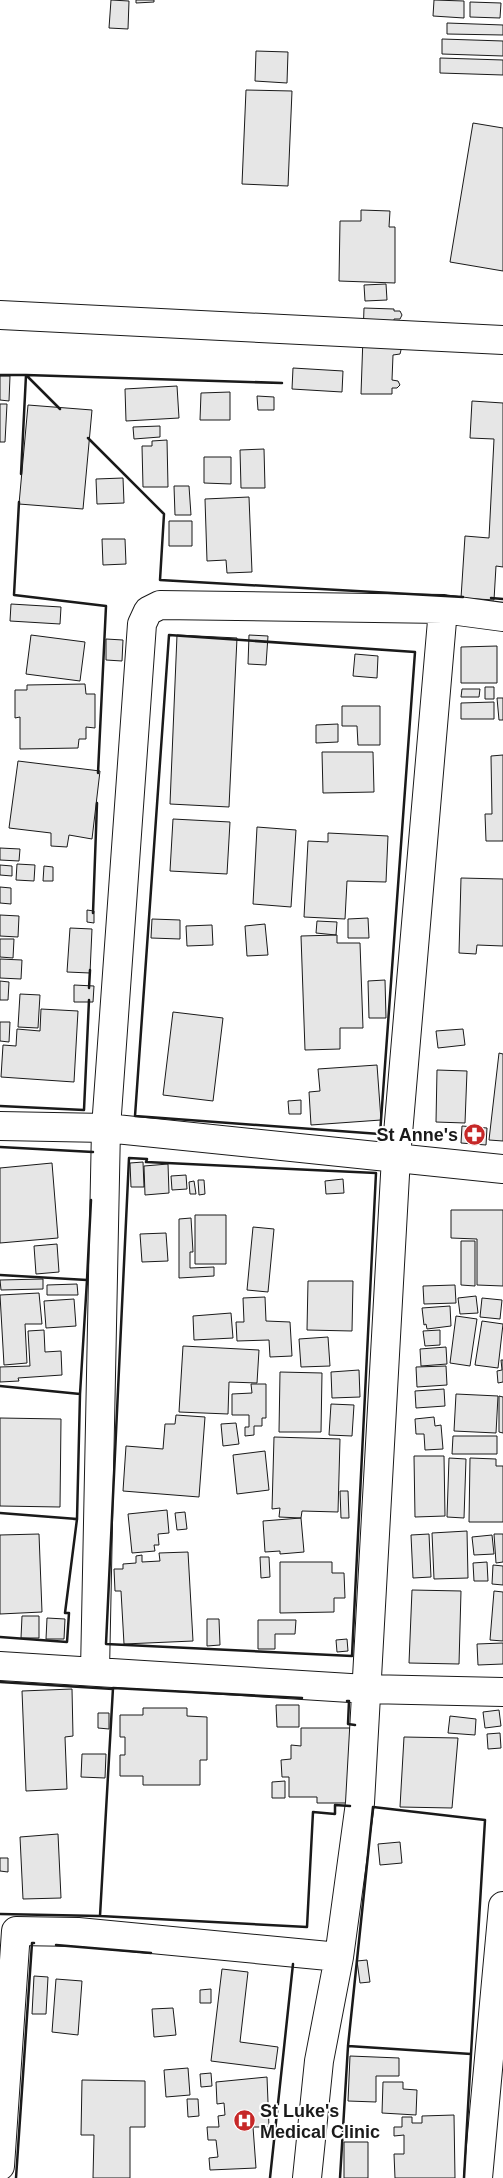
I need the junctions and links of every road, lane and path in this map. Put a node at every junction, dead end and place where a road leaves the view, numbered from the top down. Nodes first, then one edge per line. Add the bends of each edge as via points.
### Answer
1 (0, 315) edge
2 (503, 340) edge
3 (443, 609) junction
4 (503, 616) edge
5 (0, 1126) edge
6 (106, 1128) junction
7 (396, 1157) junction
8 (503, 1169) edge
9 (0, 1666) edge
10 (95, 1671) junction
11 (366, 1689) junction
12 (503, 1692) edge
13 (503, 1906) edge
14 (339, 1957) junction
15 (0, 2166) edge
16 (306, 2178) edge
17 (478, 2178) edge

1 - 2 street
3 - 4 street
3 - 6 street via 160,605 148,611 142,624
3 - 7 street
5 - 6 street
6 - 7 street
6 - 10 street
7 - 8 street
7 - 11 street
9 - 10 street
10 - 11 street
11 - 12 street
11 - 14 street via 360,1803
13 - 17 street
14 - 15 street via 78,1932 16,1931
14 - 16 street via 319,2061

